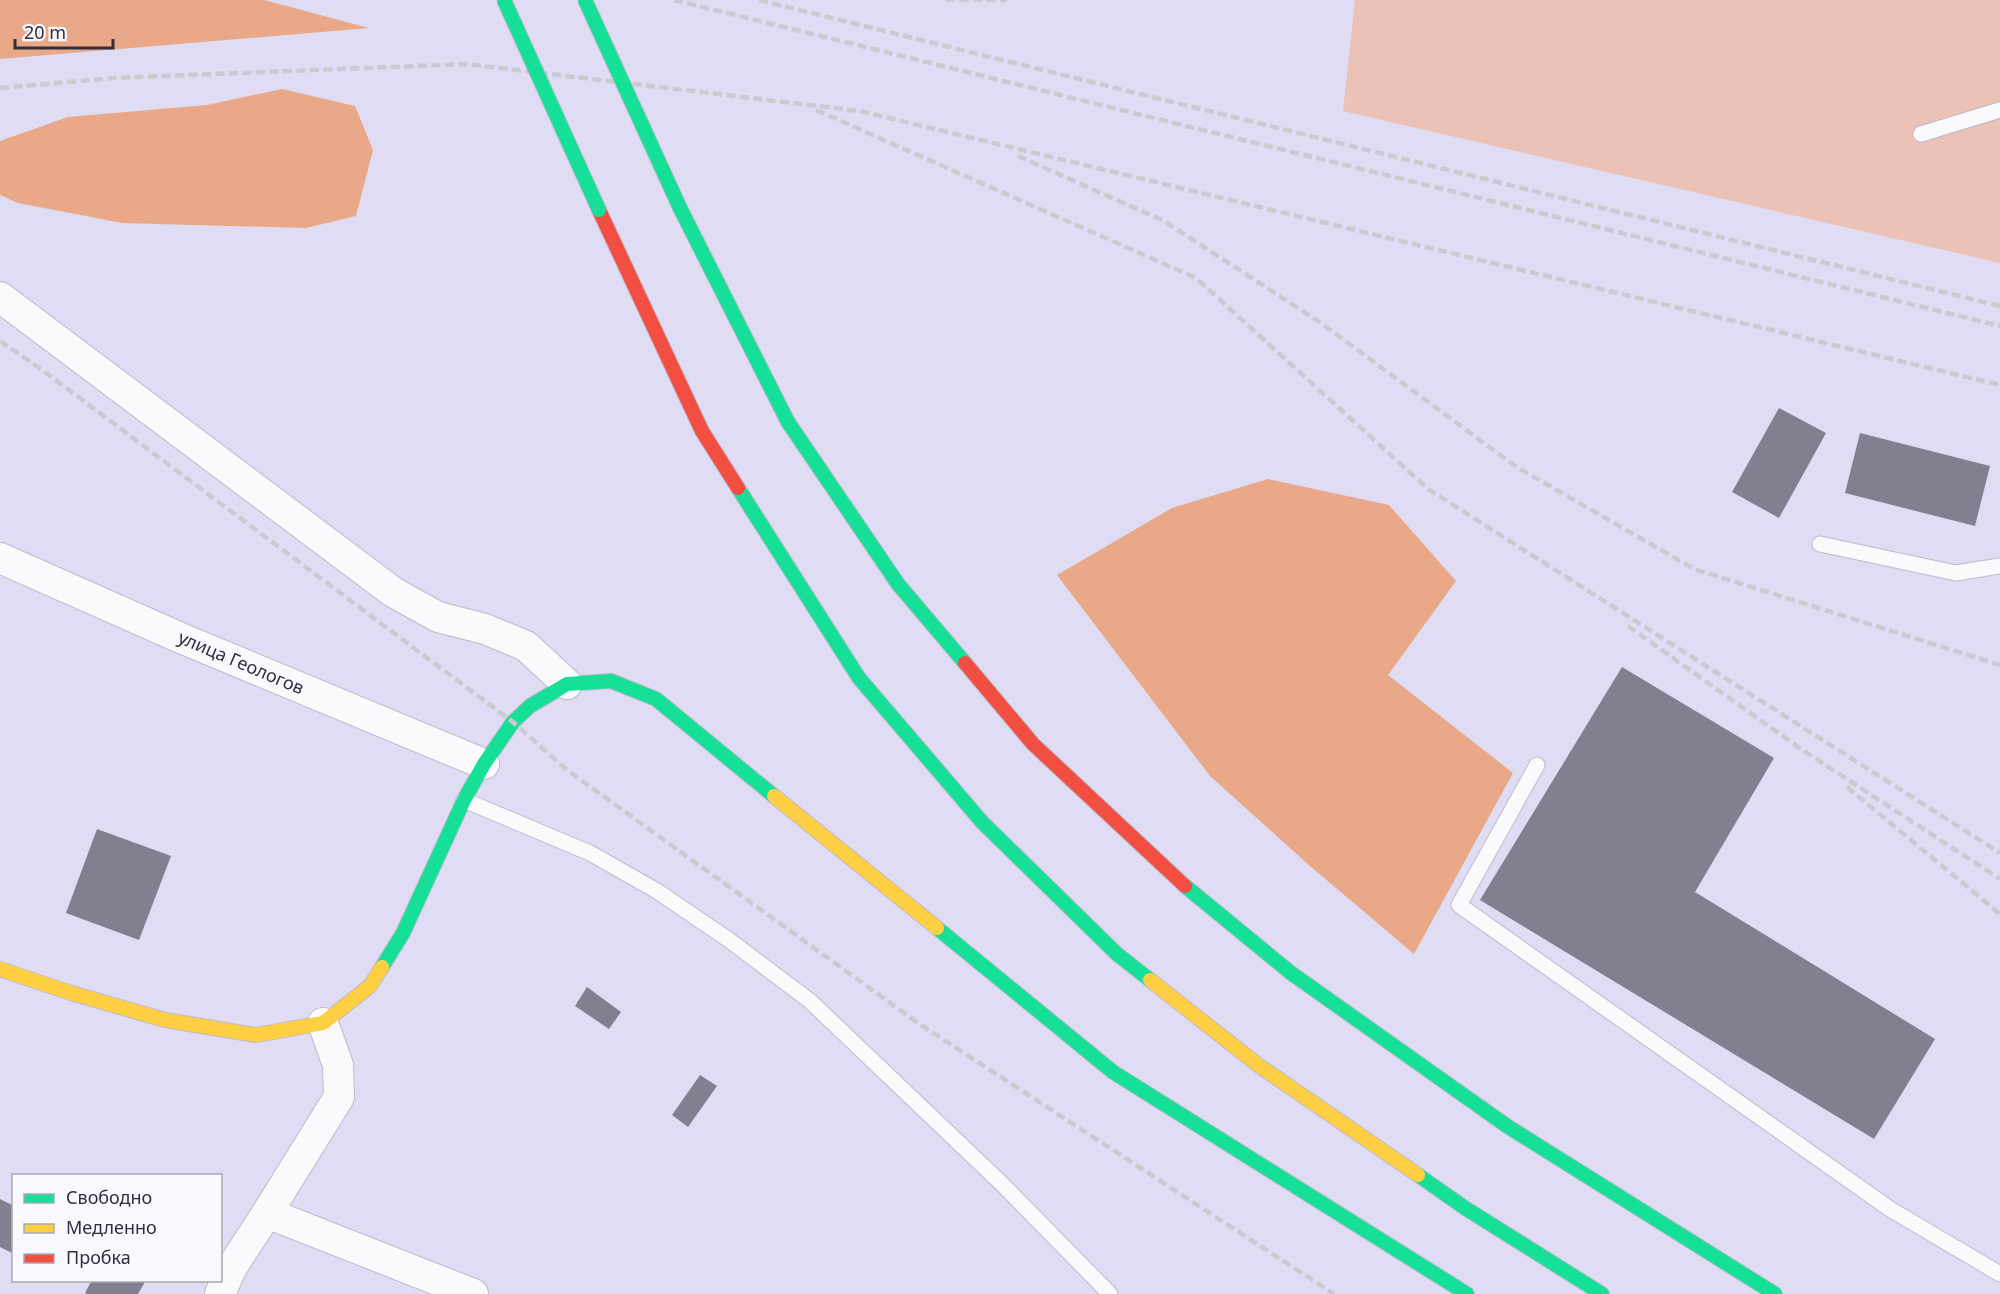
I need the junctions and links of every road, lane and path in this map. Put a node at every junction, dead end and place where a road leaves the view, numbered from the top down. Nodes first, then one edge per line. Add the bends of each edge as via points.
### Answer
1 (504, 0) edge
2 (585, 0) edge
3 (2000, 110) edge
4 (1921, 134) dead end
5 (0, 297) edge
6 (1820, 544) dead end
7 (0, 558) edge
8 (2000, 566) edge
9 (567, 684) junction
10 (484, 764) junction
11 (1537, 765) dead end
12 (464, 800) junction
13 (0, 969) edge
14 (323, 1023) junction
15 (267, 1213) junction
16 (2000, 1274) edge
17 (220, 1294) edge
18 (473, 1294) edge
19 (1110, 1294) edge
20 (1467, 1294) edge
21 (1602, 1294) edge
22 (1775, 1294) edge

1 - 21 main road, bridge via 702,431 859,678 982,822 1117,954 1258,1065 1465,1208
2 - 22 main road, bridge via 680,208 788,422 898,584 1033,744 1168,873 1291,973 1507,1126
3 - 4 lane
5 - 9 street via 393,592 438,617 485,629 526,646
6 - 8 lane via 1956,573
7 - 10 street, улица Геологов
9 - 10 main road via 530,706 513,722
9 - 20 main road via 611,681 656,699 1113,1072
10 - 12 main road
11 - 16 lane via 1459,904 1890,1209
12 - 14 main road via 403,933 370,986
12 - 19 lane via 590,853 657,891 810,1001 1002,1184
13 - 14 main road via 165,1020 256,1035
14 - 15 street via 339,1065 339,1097
15 - 17 street
15 - 18 street

